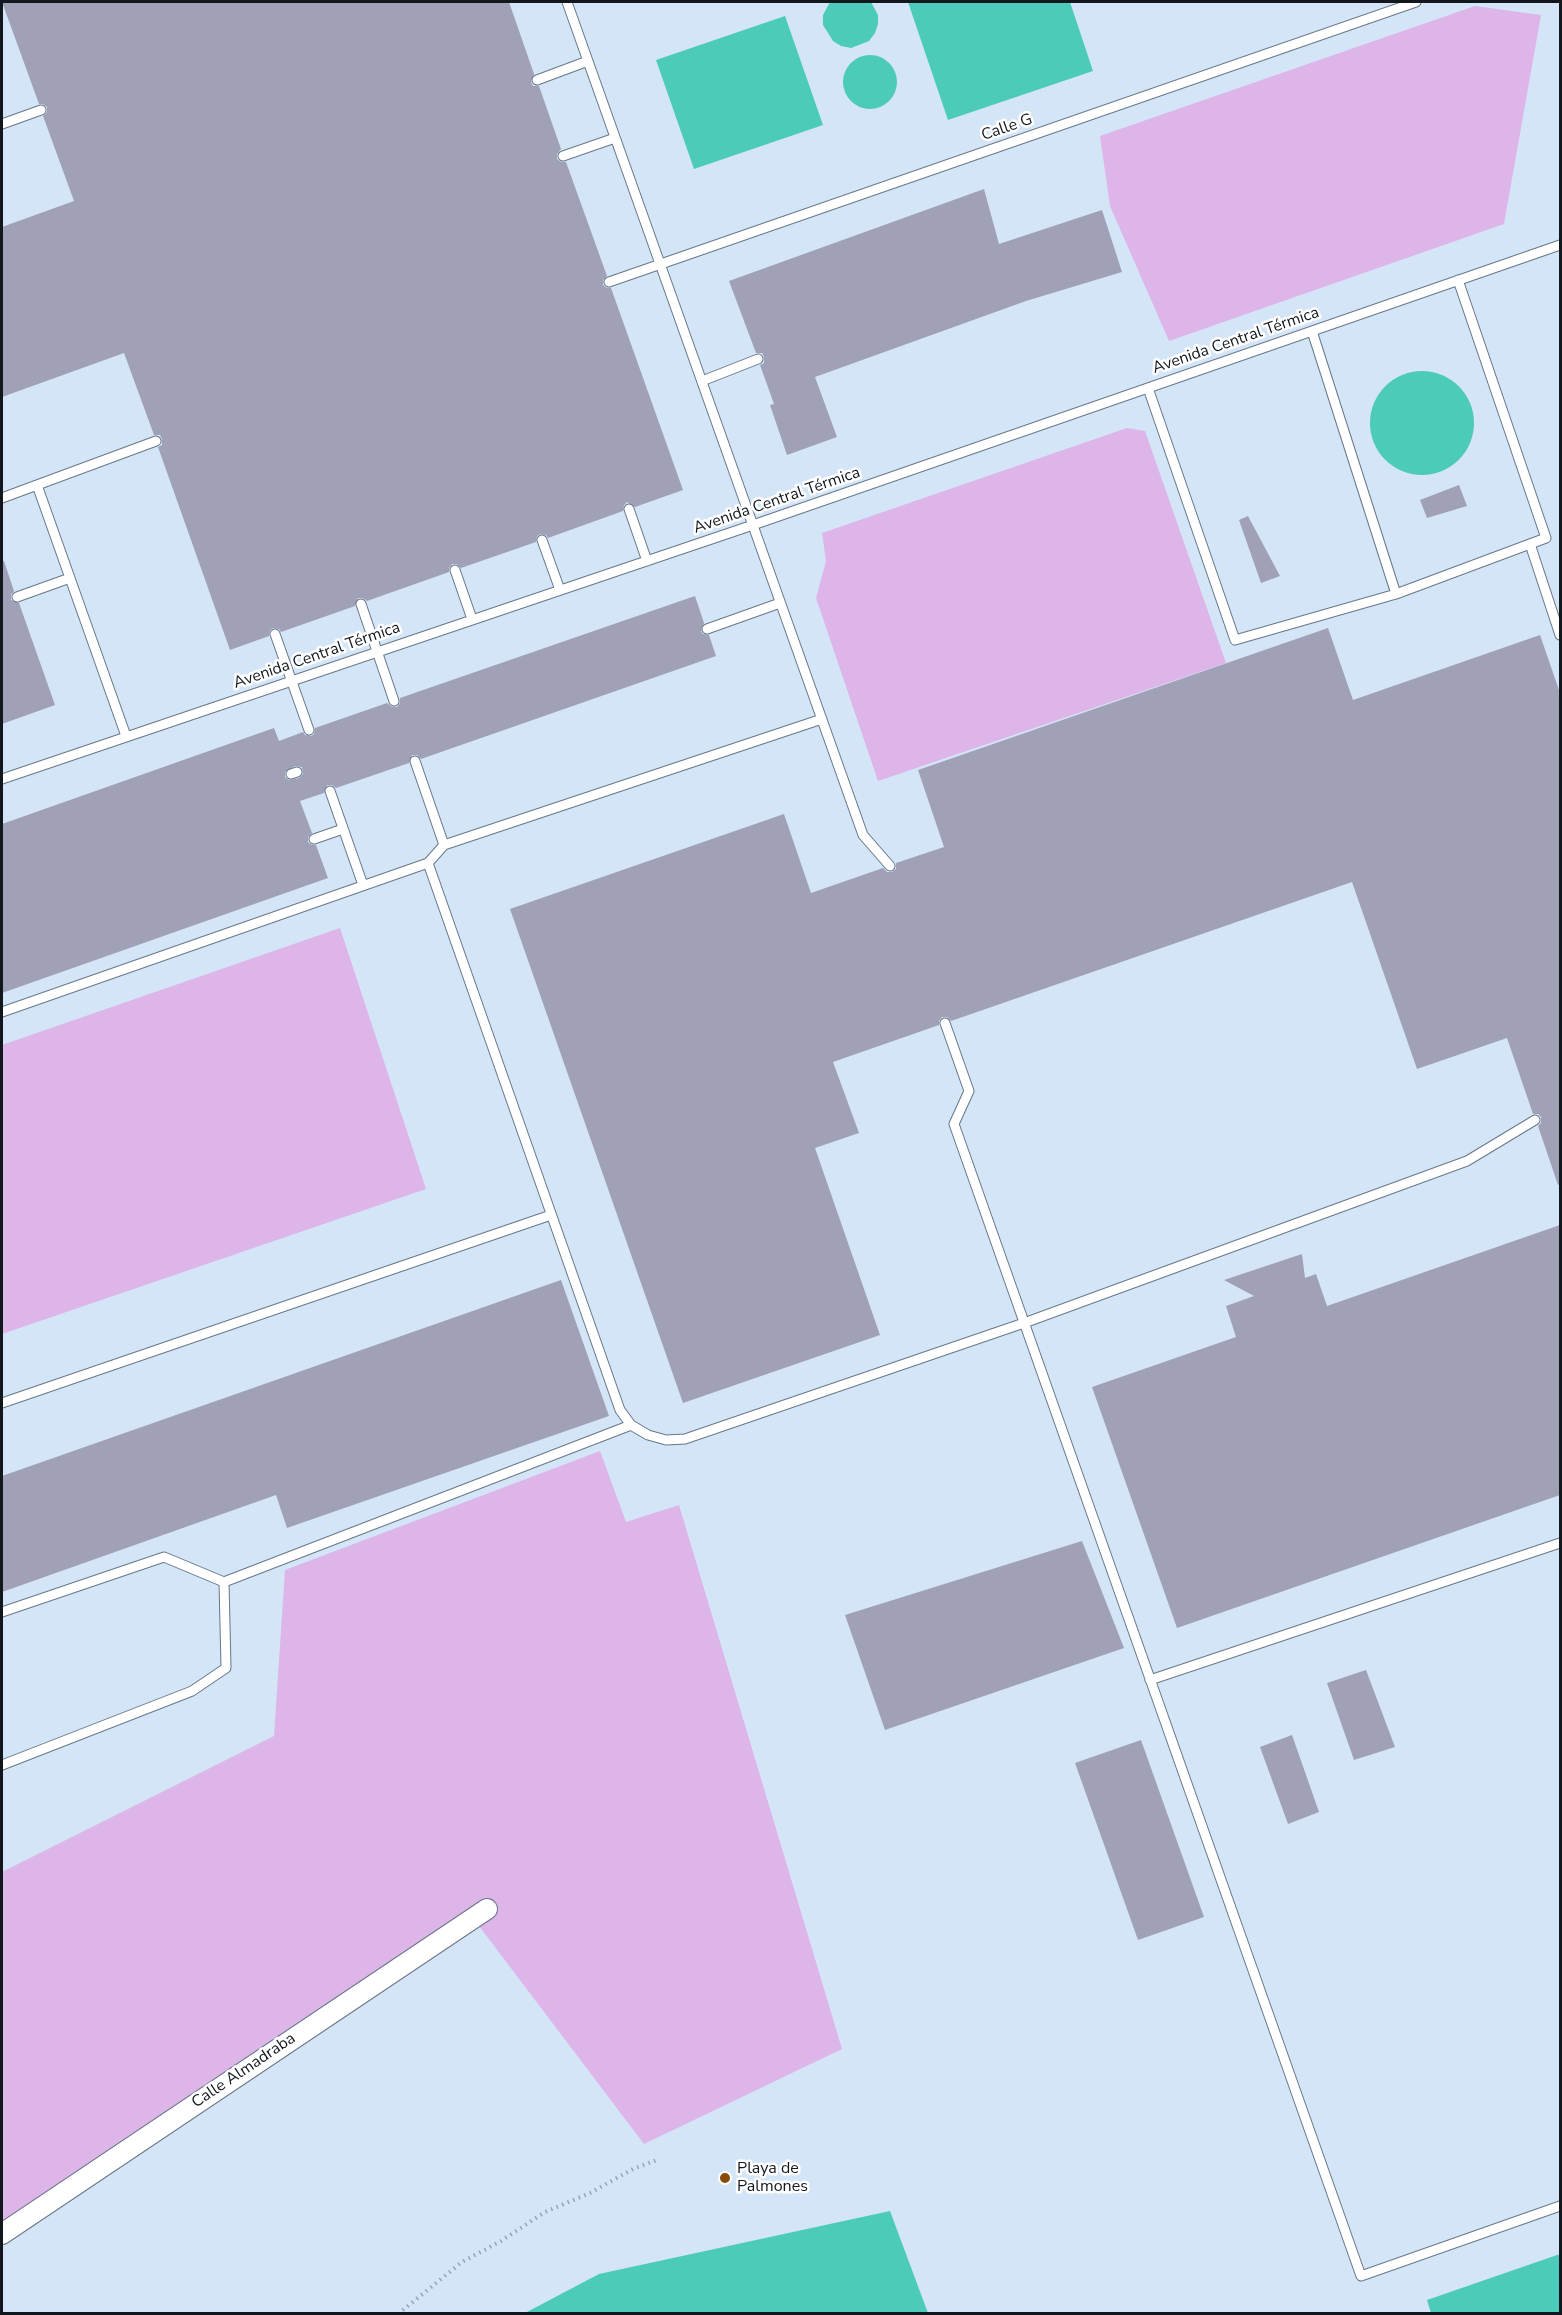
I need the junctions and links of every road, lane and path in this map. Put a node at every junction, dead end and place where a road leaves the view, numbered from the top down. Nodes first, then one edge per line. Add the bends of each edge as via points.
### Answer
1 (567, 2) edge
2 (1416, 2) edge
3 (588, 61) junction
4 (537, 80) dead end
5 (41, 110) dead end
6 (2, 124) edge
7 (615, 138) junction
8 (563, 156) dead end
9 (1560, 244) edge
10 (660, 264) junction
11 (1458, 280) junction
12 (609, 282) dead end
13 (1312, 331) junction
14 (758, 359) dead end
15 (702, 381) junction
16 (1148, 388) junction
17 (156, 441) dead end
18 (37, 485) junction
19 (2, 498) edge
20 (629, 509) dead end
21 (753, 525) junction
22 (542, 540) dead end
23 (1530, 544) junction
24 (647, 561) junction
25 (455, 570) dead end
26 (70, 578) junction
27 (560, 590) junction
28 (1396, 594) junction
29 (17, 597) dead end
30 (780, 603) junction
31 (361, 604) dead end
32 (472, 619) junction
33 (706, 628) dead end
34 (275, 634) dead end
35 (1560, 635) edge
36 (377, 651) junction
37 (291, 680) junction
38 (394, 700) dead end
39 (822, 719) junction
40 (309, 730) dead end
41 (126, 736) junction
42 (415, 761) dead end
43 (2, 779) edge
44 (330, 790) dead end
45 (343, 829) junction
46 (314, 839) dead end
47 (444, 845) junction
48 (428, 863) junction
49 (890, 866) dead end
50 (363, 885) junction
51 (2, 1012) edge
52 (945, 1023) dead end
53 (1535, 1120) dead end
54 (551, 1215) junction
55 (1024, 1323) junction
56 (2, 1403) edge
57 (631, 1425) junction
58 (1560, 1543) edge
59 (224, 1582) junction
60 (2, 1612) edge
61 (1150, 1680) junction
62 (2, 1765) edge
63 (487, 1909) dead end
64 (657, 2160) dead end
65 (1560, 2206) edge
66 (2, 2234) edge
67 (398, 2313) edge

1 - 3 lane
2 - 10 lane, Calle G
3 - 4 lane
3 - 7 lane
5 - 6 lane
7 - 8 lane
7 - 10 lane
9 - 11 lane, Avenida Central Térmica
10 - 12 lane, Calle G
10 - 15 lane
11 - 13 lane, Avenida Central Térmica
11 - 23 lane via 1546,538
13 - 16 lane, Avenida Central Térmica
13 - 28 lane
14 - 15 lane
15 - 21 lane
16 - 21 lane, Avenida Central Térmica
16 - 28 lane via 1235,640
17 - 18 lane
18 - 19 lane
18 - 26 lane
20 - 24 lane
21 - 24 lane, Avenida Central Térmica
21 - 30 lane
22 - 27 lane
23 - 28 lane
23 - 35 lane
24 - 27 lane, Avenida Central Térmica
25 - 32 lane
26 - 29 lane
26 - 41 lane
27 - 32 lane, Avenida Central Térmica
30 - 33 lane
30 - 39 lane
31 - 36 lane
32 - 36 lane, Avenida Central Térmica
34 - 37 lane
36 - 37 lane, Avenida Central Térmica
36 - 38 lane
37 - 40 lane
37 - 41 lane, Avenida Central Térmica
39 - 47 lane
39 - 49 lane via 862,835
41 - 43 lane, Avenida Central Térmica
42 - 47 lane
44 - 45 lane
45 - 46 lane
45 - 50 lane
47 - 48 lane
48 - 50 lane
48 - 54 lane
50 - 51 lane
52 - 55 lane via 969,1091 954,1124
53 - 55 lane via 1467,1161
54 - 56 lane
54 - 57 lane via 620,1410
55 - 57 lane via 685,1439 666,1440
55 - 61 lane
57 - 59 lane
58 - 61 lane
59 - 60 lane via 164,1557
59 - 62 lane via 226,1668 192,1690
61 - 65 lane via 1361,2276
63 - 66 street, Calle Almadraba
64 - 67 path via 545,2212 462,2262

